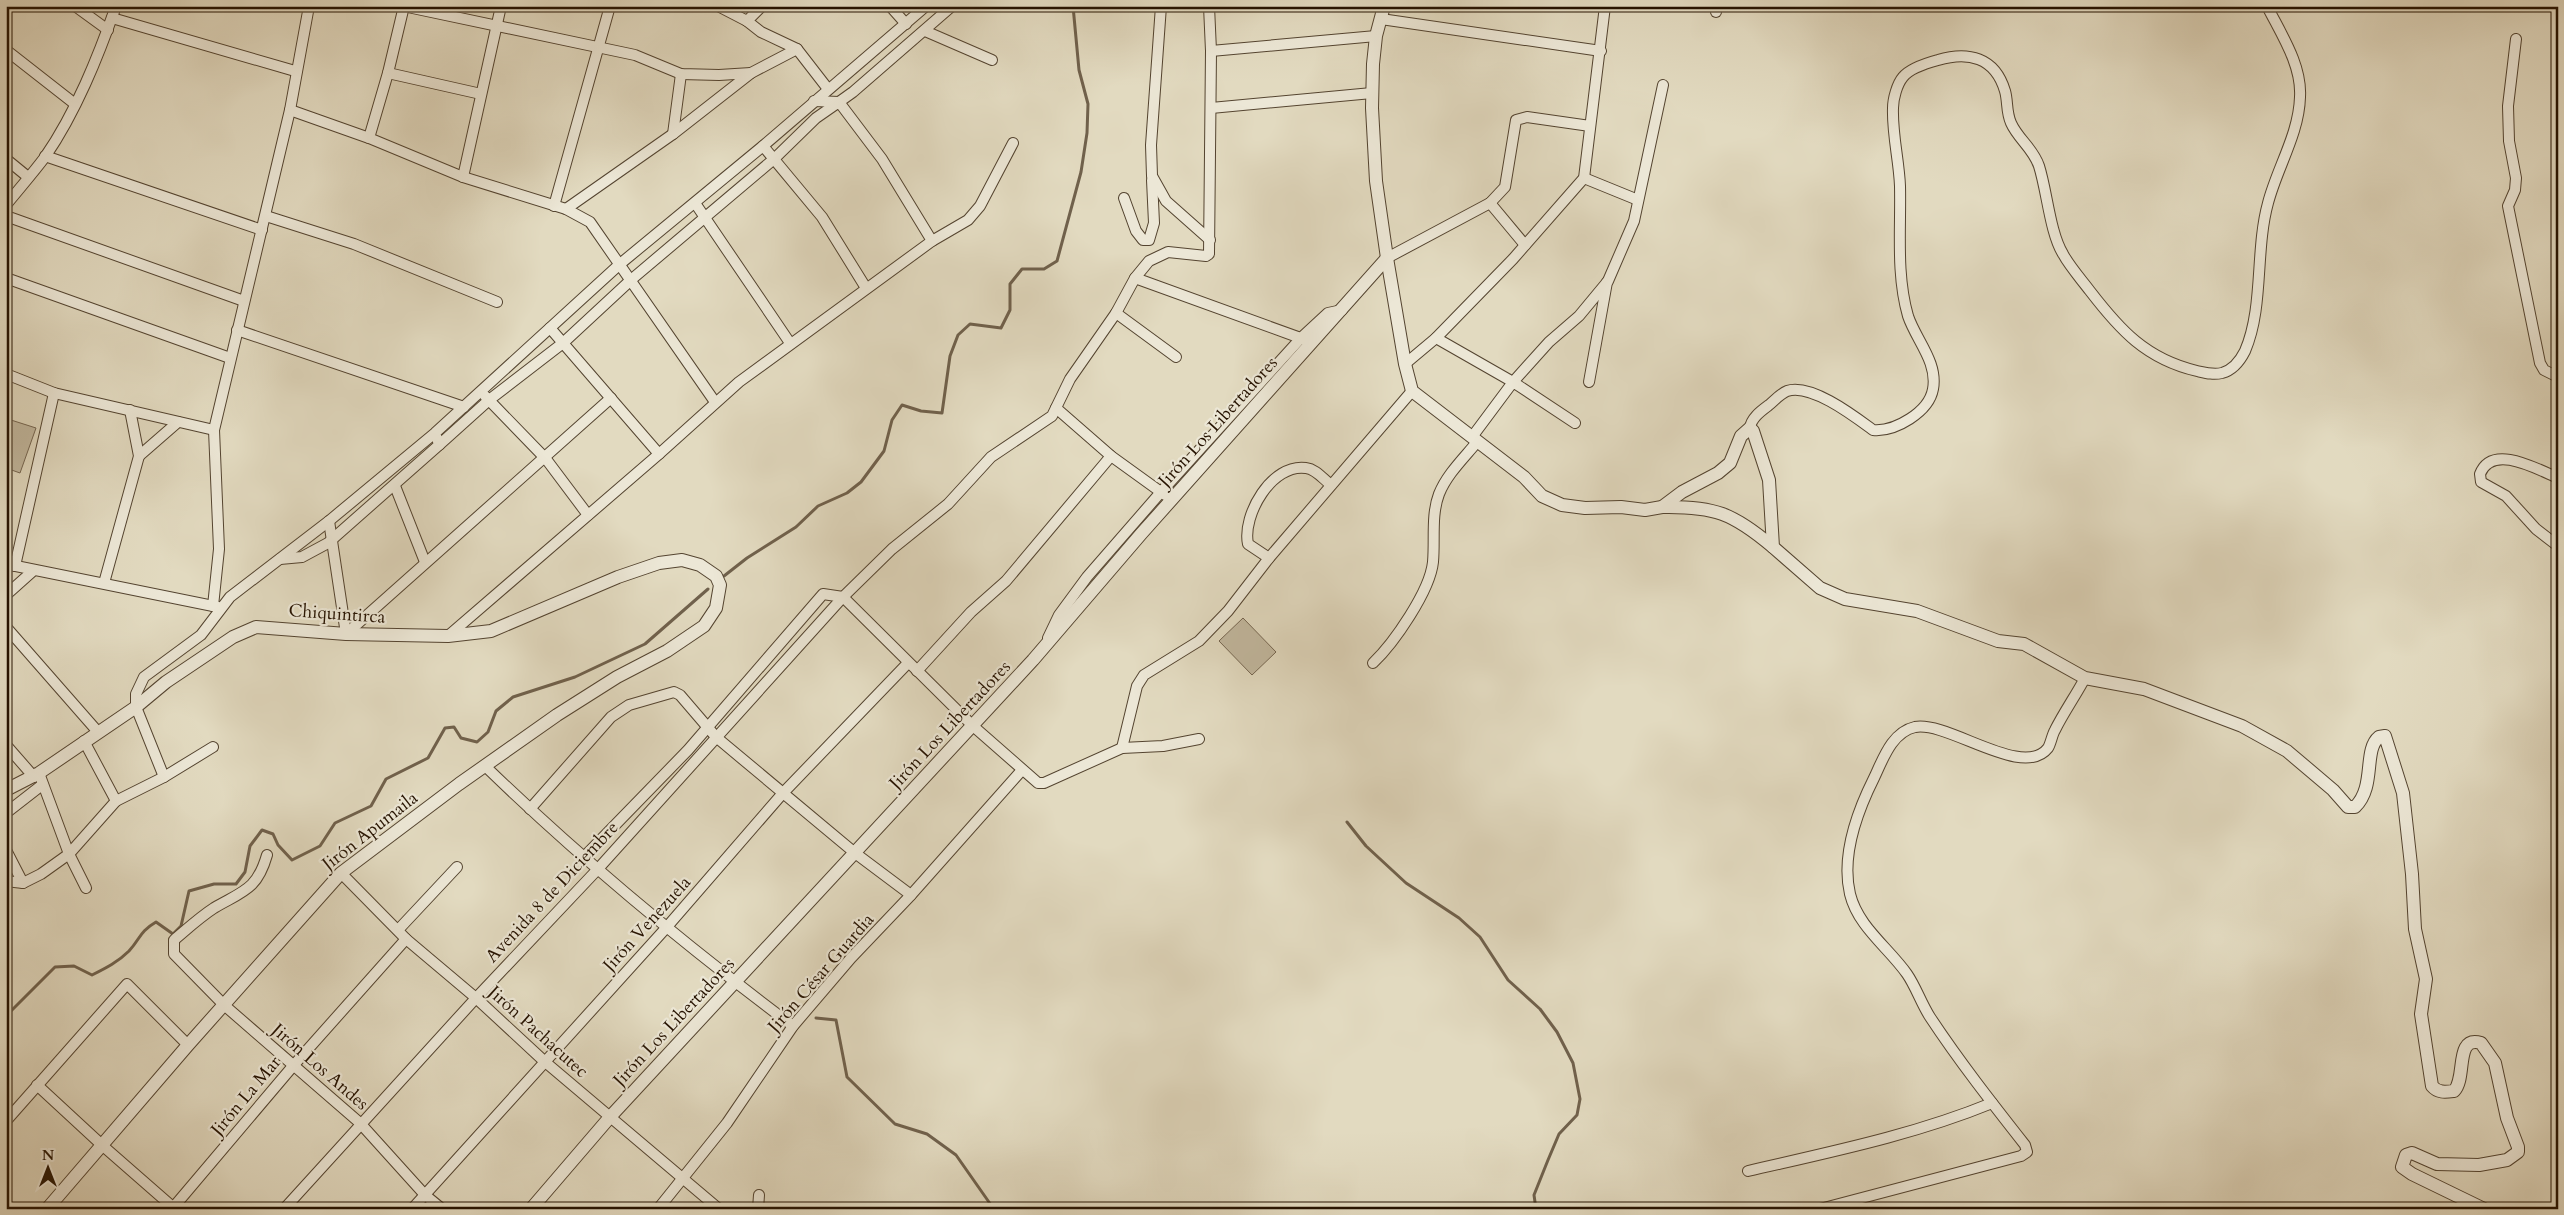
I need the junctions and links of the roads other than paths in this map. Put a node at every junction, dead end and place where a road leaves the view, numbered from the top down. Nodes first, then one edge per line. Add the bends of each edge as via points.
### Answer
1 (74, 6) edge
2 (116, 6) edge
3 (309, 6) edge
4 (404, 6) edge
5 (502, 6) edge
6 (610, 6) edge
7 (718, 6) edge
8 (762, 6) edge
9 (890, 6) edge
10 (926, 6) edge
11 (952, 6) edge
12 (1161, 6) edge
13 (1209, 6) edge
14 (1384, 6) edge
15 (1605, 6) edge
16 (2267, 6) edge
17 (112, 18) junction
18 (1381, 19) junction
19 (747, 21) junction
20 (906, 24) junction
21 (495, 26) junction
22 (108, 30) junction
23 (925, 31) junction
24 (1376, 36) junction
25 (2516, 39) dead end
26 (598, 47) junction
27 (797, 49) junction
28 (6, 50) edge
29 (1211, 51) junction
30 (1601, 51) junction
31 (992, 60) dead end
32 (295, 71) junction
33 (388, 73) junction
34 (751, 73) junction
35 (681, 74) junction
36 (1663, 85) dead end
37 (828, 89) junction
38 (1372, 93) junction
39 (481, 94) junction
40 (814, 101) junction
41 (839, 102) junction
42 (75, 104) junction
43 (1211, 108) junction
44 (290, 110) junction
45 (1590, 126) junction
46 (673, 134) junction
47 (368, 138) junction
48 (1013, 144) dead end
49 (763, 146) junction
50 (45, 156) junction
51 (6, 159) edge
52 (774, 159) junction
53 (1152, 176) junction
54 (28, 177) junction
55 (463, 177) junction
56 (1584, 178) junction
57 (1124, 198) dead end
58 (1638, 200) junction
59 (695, 203) junction
60 (1490, 203) junction
61 (6, 205) edge
62 (554, 206) junction
63 (566, 209) junction
64 (6, 216) edge
65 (266, 216) junction
66 (704, 217) junction
67 (262, 230) junction
68 (1210, 240) junction
69 (932, 241) junction
70 (1525, 245) junction
71 (1387, 258) junction
72 (620, 264) junction
73 (6, 278) edge
74 (1135, 278) junction
75 (632, 279) junction
76 (1608, 281) junction
77 (866, 288) junction
78 (244, 301) junction
79 (497, 302) dead end
80 (1116, 313) junction
81 (550, 328) junction
82 (237, 330) junction
83 (1436, 338) junction
84 (1307, 340) junction
85 (563, 343) junction
86 (790, 343) junction
87 (1176, 357) dead end
88 (230, 358) junction
89 (1405, 364) junction
90 (6, 374) edge
91 (2558, 378) edge
92 (1513, 382) junction
93 (1589, 382) dead end
94 (1412, 391) junction
95 (481, 392) junction
96 (54, 393) junction
97 (611, 398) junction
98 (489, 400) junction
99 (715, 402) junction
100 (464, 407) junction
101 (1056, 408) junction
102 (130, 410) junction
103 (178, 422) junction
104 (1575, 423) dead end
105 (1750, 428) junction
106 (214, 430) junction
107 (435, 433) junction
108 (1475, 439) junction
109 (440, 444) junction
110 (660, 454) junction
111 (139, 456) junction
112 (1110, 456) junction
113 (546, 459) junction
114 (2558, 478) edge
115 (1331, 485) junction
116 (395, 486) junction
117 (1161, 492) junction
118 (1171, 500) junction
119 (1662, 506) junction
120 (588, 515) junction
121 (329, 521) junction
122 (331, 542) junction
123 (2558, 546) edge
124 (1773, 547) junction
125 (1269, 558) junction
126 (280, 559) junction
127 (425, 562) junction
128 (11, 565) edge
129 (700, 565) joint
130 (34, 570) junction
131 (104, 583) junction
132 (6, 595) edge
133 (843, 596) junction
134 (217, 607) junction
135 (6, 627) edge
136 (346, 634) junction
137 (448, 636) junction
138 (1045, 646) junction
139 (908, 663) junction
140 (1373, 663) dead end
141 (917, 671) junction
142 (2085, 678) junction
143 (136, 707) junction
144 (706, 726) junction
145 (973, 726) junction
146 (98, 732) junction
147 (716, 737) junction
148 (1199, 739) dead end
149 (84, 741) junction
150 (6, 745) edge
151 (213, 747) dead end
152 (1122, 748) junction
153 (486, 766) junction
154 (1022, 770) junction
155 (164, 776) junction
156 (39, 779) junction
157 (6, 790) edge
158 (783, 793) junction
159 (116, 801) junction
160 (530, 809) junction
161 (6, 813) edge
162 (6, 850) edge
163 (855, 853) junction
164 (69, 854) junction
165 (267, 855) dead end
166 (583, 858) junction
167 (457, 867) dead end
168 (597, 870) junction
169 (341, 873) junction
170 (6, 880) edge
171 (23, 883) junction
172 (86, 888) dead end
173 (911, 896) junction
174 (666, 928) junction
175 (398, 930) junction
176 (406, 939) junction
177 (734, 982) junction
178 (476, 998) junction
179 (224, 1005) junction
180 (793, 1026) junction
181 (188, 1046) junction
182 (544, 1061) junction
183 (293, 1066) junction
184 (37, 1085) junction
185 (1992, 1103) junction
186 (610, 1118) junction
187 (6, 1121) edge
188 (360, 1123) junction
189 (102, 1146) junction
190 (1748, 1171) dead end
191 (683, 1179) junction
192 (425, 1195) junction
193 (759, 1195) dead end
194 (173, 1208) edge
195 (48, 1209) edge
196 (284, 1209) edge
197 (412, 1209) edge
198 (442, 1209) edge
199 (531, 1209) edge
200 (658, 1209) edge
201 (720, 1209) edge
202 (758, 1209) edge
203 (1820, 1209) edge
204 (2484, 1209) edge

1 - 22 street
2 - 17 street
3 - 32 street
4 - 21 street
4 - 33 street
5 - 21 street
6 - 26 street
7 - 19 street
8 - 19 street
9 - 20 street
10 - 20 street
11 - 23 street
12 - 53 street via 1151,145
13 - 29 street
14 - 18 street
15 - 30 street
16 - 105 street via 2294,60 2300,94 2296,125 2267,205 2252,323 2245,351 2237,364 2227,372 2214,374 2183,368 2135,343 2109,316 2061,252 2039,165 2009,120 1999,77 1979,58 1950,56 1916,68 1903,77 1893,104 1900,183 1900,278 1909,319 1930,363 1934,386 1930,398 1908,419 1891,429 1879,431 1816,394 1794,390 1780,395 1757,414
17 - 22 street
17 - 32 street
18 - 24 street
18 - 30 street
19 - 27 street via 761,32
20 - 37 street
21 - 26 street
21 - 39 street
22 - 42 street
23 - 31 street
23 - 41 street
24 - 29 street
24 - 38 street
25 - 91 street via 2508,106 2509,141 2516,178 2508,206 2540,363 2544,370
26 - 35 street via 635,55
26 - 62 street
27 - 34 street
27 - 37 street
28 - 42 street
29 - 43 street
30 - 45 street
32 - 44 street
33 - 39 street
33 - 47 street
34 - 35 street
34 - 46 street
35 - 46 street
36 - 58 street
37 - 40 street
38 - 43 street
38 - 71 street via 1376,181
39 - 55 street
40 - 41 street
40 - 49 street
41 - 52 street via 816,118
41 - 69 street via 882,159
42 - 50 street
43 - 68 street
44 - 47 street
44 - 65 street
45 - 56 street
45 - 60 street via 1527,117 1516,120 1505,187
46 - 63 street
47 - 55 street
48 - 69 street via 980,206 968,220
49 - 52 street
49 - 59 street
50 - 54 street
50 - 67 street
51 - 54 street
52 - 66 street
52 - 77 street via 822,217
53 - 57 street via 1154,223 1149,240 1143,240 1136,231
53 - 68 street via 1166,201
54 - 61 street
55 - 62 street
56 - 58 street
56 - 70 street
58 - 76 street via 1634,221
59 - 66 street
59 - 72 street
60 - 70 street
60 - 71 street
62 - 63 street
63 - 72 street via 590,222
64 - 78 street
65 - 67 street
65 - 79 street via 354,244
66 - 75 street
66 - 86 street
67 - 78 street
68 - 74 street, Avenida 8 de Diciembre via 1206,256 1168,252 1149,262
69 - 77 street
70 - 83 street
71 - 84 street, Jirón Los Libertadores via 1342,310
71 - 89 street
72 - 75 street
72 - 81 street
73 - 88 street
74 - 80 street, Avenida 8 de Diciembre
74 - 84 street
75 - 85 street
75 - 99 street
76 - 92 street
76 - 93 street
77 - 86 street
78 - 82 street
80 - 87 street
80 - 101 street, Avenida 8 de Diciembre via 1070,379
81 - 85 street
81 - 95 street
82 - 88 street
82 - 100 street
83 - 89 street
83 - 92 street
84 - 117 street
84 - 118 street, Jirón Los Libertadores
85 - 97 street
85 - 98 street
86 - 99 street
88 - 106 street
89 - 94 street
90 - 96 street
92 - 104 street
92 - 108 street
94 - 108 street
94 - 115 street
95 - 98 street
95 - 100 street
96 - 102 street
96 - 128 street
97 - 110 street
97 - 113 street
98 - 109 street
98 - 113 street
99 - 110 street
100 - 107 street
101 - 112 street
101 - 133 street, Avenida 8 de Diciembre via 1052,416 991,457 948,504 892,549
102 - 103 street
102 - 111 street
103 - 106 street
103 - 111 street
105 - 119 street via 1741,436 1730,463
105 - 124 street via 1769,480
106 - 134 street via 219,549
107 - 109 street
107 - 121 street
108 - 119 street via 1524,477 1542,496 1562,505 1644,510
108 - 140 street via 1439,494 1434,518 1433,563 1425,586 1391,646
109 - 116 street
110 - 120 street
111 - 131 street
112 - 117 street
112 - 141 street via 1006,581 971,612
113 - 120 street
113 - 127 street
114 - 123 street via 2519,462 2499,459 2489,461 2480,474 2481,482 2506,496 2536,529
115 - 125 street
115 - 125 street via 1308,468 1288,468 1279,474 1251,514 1246,531 1248,544
116 - 122 street
116 - 127 street
117 - 118 street
117 - 138 street via 1086,577 1059,615
118 - 138 street, Jirón Los Libertadores
119 - 124 street via 1696,506 1714,510 1754,531
120 - 137 street
121 - 122 street
121 - 126 street
122 - 126 street via 302,557
122 - 136 street
124 - 142 street via 1820,588 1845,599 1917,611 1998,641 2024,644
125 - 152 street via 1228,611 1199,641 1144,675 1137,686
126 - 134 street
127 - 136 street
128 - 130 street
129 - 137 street, Chiquintirca via 682,560 659,563 491,631
129 - 153 street, Jirón Apumaila via 716,576 720,586 716,608 704,626 557,715
130 - 131 street
130 - 132 street
131 - 134 street
133 - 139 street
133 - 144 street via 820,595
133 - 147 street, Avenida 8 de Diciembre
134 - 143 street via 201,634 144,677 136,694
135 - 146 street
136 - 137 street, Chiquintirca
136 - 143 street, Chiquintirca via 256,627 232,637 166,682
138 - 145 street, Jirón Los Libertadores
139 - 141 street
139 - 158 street, Jirón Venezuela
141 - 145 street
142 - 185 street via 2048,748 2040,754 2016,758 1950,732 1929,728 1915,727 1898,736 1887,750 1863,799 1849,853 1847,874 1850,896 1856,908 1877,941 1907,975 1932,1020
142 - 204 street via 2144,689 2242,726 2287,751 2348,807 2355,807 2361,801 2369,780 2374,741 2385,736 2388,739 2404,802 2414,929 2426,979 2421,1014 2432,1086 2444,1092 2454,1091 2461,1080 2464,1050 2475,1041 2481,1043 2495,1063 2507,1118 2518,1147 2514,1156 2501,1163 2437,1164 2412,1153 2406,1155 2402,1167
143 - 146 street, Chiquintirca
143 - 155 street
144 - 147 street
144 - 160 street via 680,694 674,692 629,706 612,717
144 - 166 street via 688,750
145 - 154 street
145 - 163 street, Jirón Los Libertadores
146 - 149 street, Chiquintirca
147 - 158 street
147 - 168 street, Avenida 8 de Diciembre
148 - 152 street via 1163,746
149 - 156 street, Chiquintirca
149 - 159 street
150 - 156 street
151 - 155 street
152 - 154 street via 1044,783 1035,782
153 - 160 street
153 - 169 street, Jirón Apumaila
154 - 173 street, Jirón César Guardia
155 - 159 street
156 - 157 street, Chiquintirca
156 - 161 street
156 - 164 street
158 - 163 street
158 - 174 street, Jirón Venezuela
159 - 164 street
160 - 166 street
162 - 171 street
163 - 173 street
163 - 177 street, Jirón Los Libertadores
164 - 171 street
164 - 172 street
165 - 179 street, Jirón Los Andes via 259,877 251,887 214,908 174,940 174,954
166 - 168 street
167 - 175 street
168 - 174 street
168 - 178 street, Avenida 8 de Diciembre
169 - 175 street, Jirón Pachacutec
169 - 179 street, Jirón Apumaila
170 - 171 street
173 - 180 street, Jirón César Guardia via 851,958
174 - 177 street
174 - 182 street, Jirón Venezuela
175 - 176 street, Jirón Pachacutec
176 - 178 street, Jirón Pachacutec
176 - 183 street, Jirón La Mar
177 - 180 street
177 - 186 street, Jirón Los Libertadores
178 - 182 street, Jirón Pachacutec
178 - 188 street, Avenida 8 de Diciembre
179 - 181 street, Jirón Apumaila
179 - 183 street, Jirón Los Andes
180 - 191 street, Jirón César Guardia via 727,1123
181 - 184 street via 127,984
181 - 189 street, Jirón Apumaila
182 - 186 street, Jirón Pachacutec
182 - 192 street, Jirón Venezuela
183 - 188 street, Jirón Los Andes
183 - 194 street, Jirón La Mar
184 - 187 street
184 - 189 street
185 - 190 street via 1868,1143
185 - 203 street via 2027,1152
186 - 191 street, Jirón Pachacutec
186 - 199 street, Jirón Los Libertadores
188 - 192 street, Jirón Los Andes
188 - 196 street, Avenida 8 de Diciembre
189 - 194 street
189 - 195 street, Jirón Apumaila
191 - 200 street, Jirón César Guardia
191 - 201 street, Jirón Pachacutec
192 - 197 street, Jirón Venezuela
192 - 198 street, Jirón Los Andes
193 - 202 street

